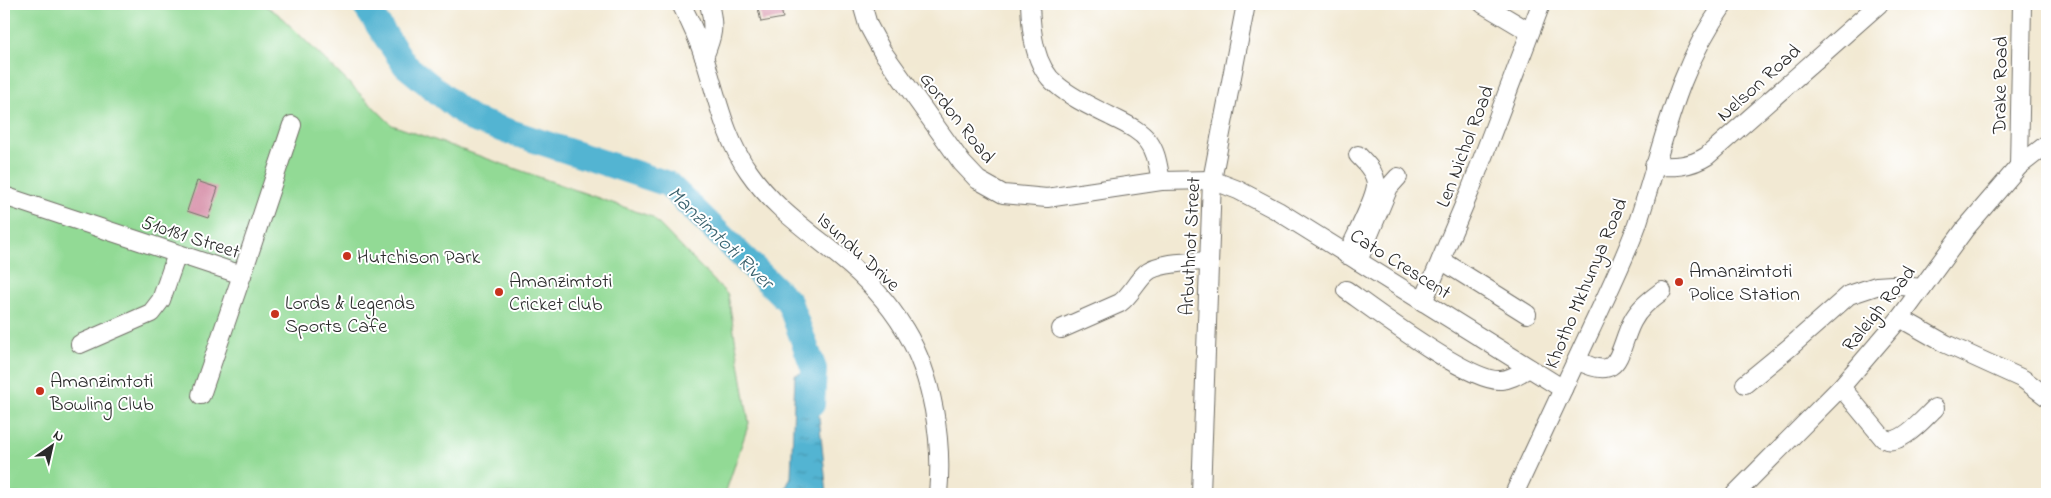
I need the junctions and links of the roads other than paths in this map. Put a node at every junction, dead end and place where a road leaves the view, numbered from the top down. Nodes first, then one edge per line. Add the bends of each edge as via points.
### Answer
1 (681, 4) edge
2 (709, 4) edge
3 (862, 4) edge
4 (1030, 4) edge
5 (1246, 4) edge
6 (1484, 4) edge
7 (1541, 4) edge
8 (1724, 4) edge
9 (1879, 4) edge
10 (2022, 4) edge
11 (1530, 32) junction
12 (704, 57) junction
13 (292, 125) dead end
14 (2047, 144) edge
15 (1358, 155) dead end
16 (1654, 166) junction
17 (2019, 166) junction
18 (1398, 177) dead end
19 (1212, 180) junction
20 (1161, 181) junction
21 (4, 196) edge
22 (177, 254) junction
23 (1352, 258) junction
24 (1208, 260) junction
25 (1441, 260) junction
26 (242, 276) junction
27 (1922, 288) junction
28 (1346, 290) dead end
29 (1662, 291) dead end
30 (1423, 302) junction
31 (1527, 314) dead end
32 (1900, 318) junction
33 (1061, 328) dead end
34 (80, 344) dead end
35 (1577, 360) junction
36 (1530, 368) junction
37 (1745, 384) dead end
38 (1841, 387) junction
39 (1563, 389) junction
40 (201, 395) dead end
41 (2047, 397) edge
42 (1935, 408) dead end
43 (938, 494) edge
44 (1200, 494) edge
45 (1514, 494) edge
46 (1735, 494) edge

1 - 12 street, Isundu Drive
2 - 12 street via 714,22
3 - 20 street, Gordon Road via 868,25 882,51 962,163 989,187 1003,194 1047,198
4 - 20 street via 1041,64 1056,84 1140,132 1156,155
5 - 19 street, Arbuthnot Street
6 - 11 street
7 - 11 street, Len Nichol Road
8 - 16 street, Khotho Mkhunya Road via 1690,60
9 - 16 street, Nelson Road via 1707,156 1685,166
10 - 17 street, Drake Road
11 - 25 street, Len Nichol Road
12 - 43 street, Isundu Drive via 723,119 747,170 775,204 880,294 905,330 919,359 934,410 939,443
13 - 26 street, 510181 Street
14 - 17 street, Raleigh Road
15 - 23 street via 1374,175 1376,185
16 - 35 street, Khotho Mkhunya Road via 1636,225
17 - 27 street, Raleigh Road via 1965,229
18 - 23 street via 1389,187
19 - 20 street, Gordon Road
19 - 23 street, Cato Crescent via 1278,211
19 - 24 street, Arbuthnot Street
21 - 22 street, 510181 Street
22 - 26 street, 510181 Street
22 - 34 street via 161,300 151,314
23 - 30 street, Cato Crescent
24 - 33 street via 1156,267 1148,271 1120,304
24 - 44 street, Arbuthnot Street
25 - 30 street, Len Nichol Road
25 - 31 street
26 - 40 street
27 - 32 street, Raleigh Road
27 - 37 street via 1876,286 1848,295
28 - 36 street via 1443,356 1484,376 1500,380 1512,378
29 - 35 street via 1637,312 1621,354 1613,363 1604,369 1593,369
30 - 36 street, Cato Crescent
32 - 38 street, Raleigh Road
32 - 41 street via 1946,344 2023,379
35 - 39 street, Khotho Mkhunya Road
36 - 39 street, Cato Crescent
38 - 42 street via 1887,441 1909,432
38 - 46 street, Raleigh Road
39 - 45 street, Khotho Mkhunya Road

